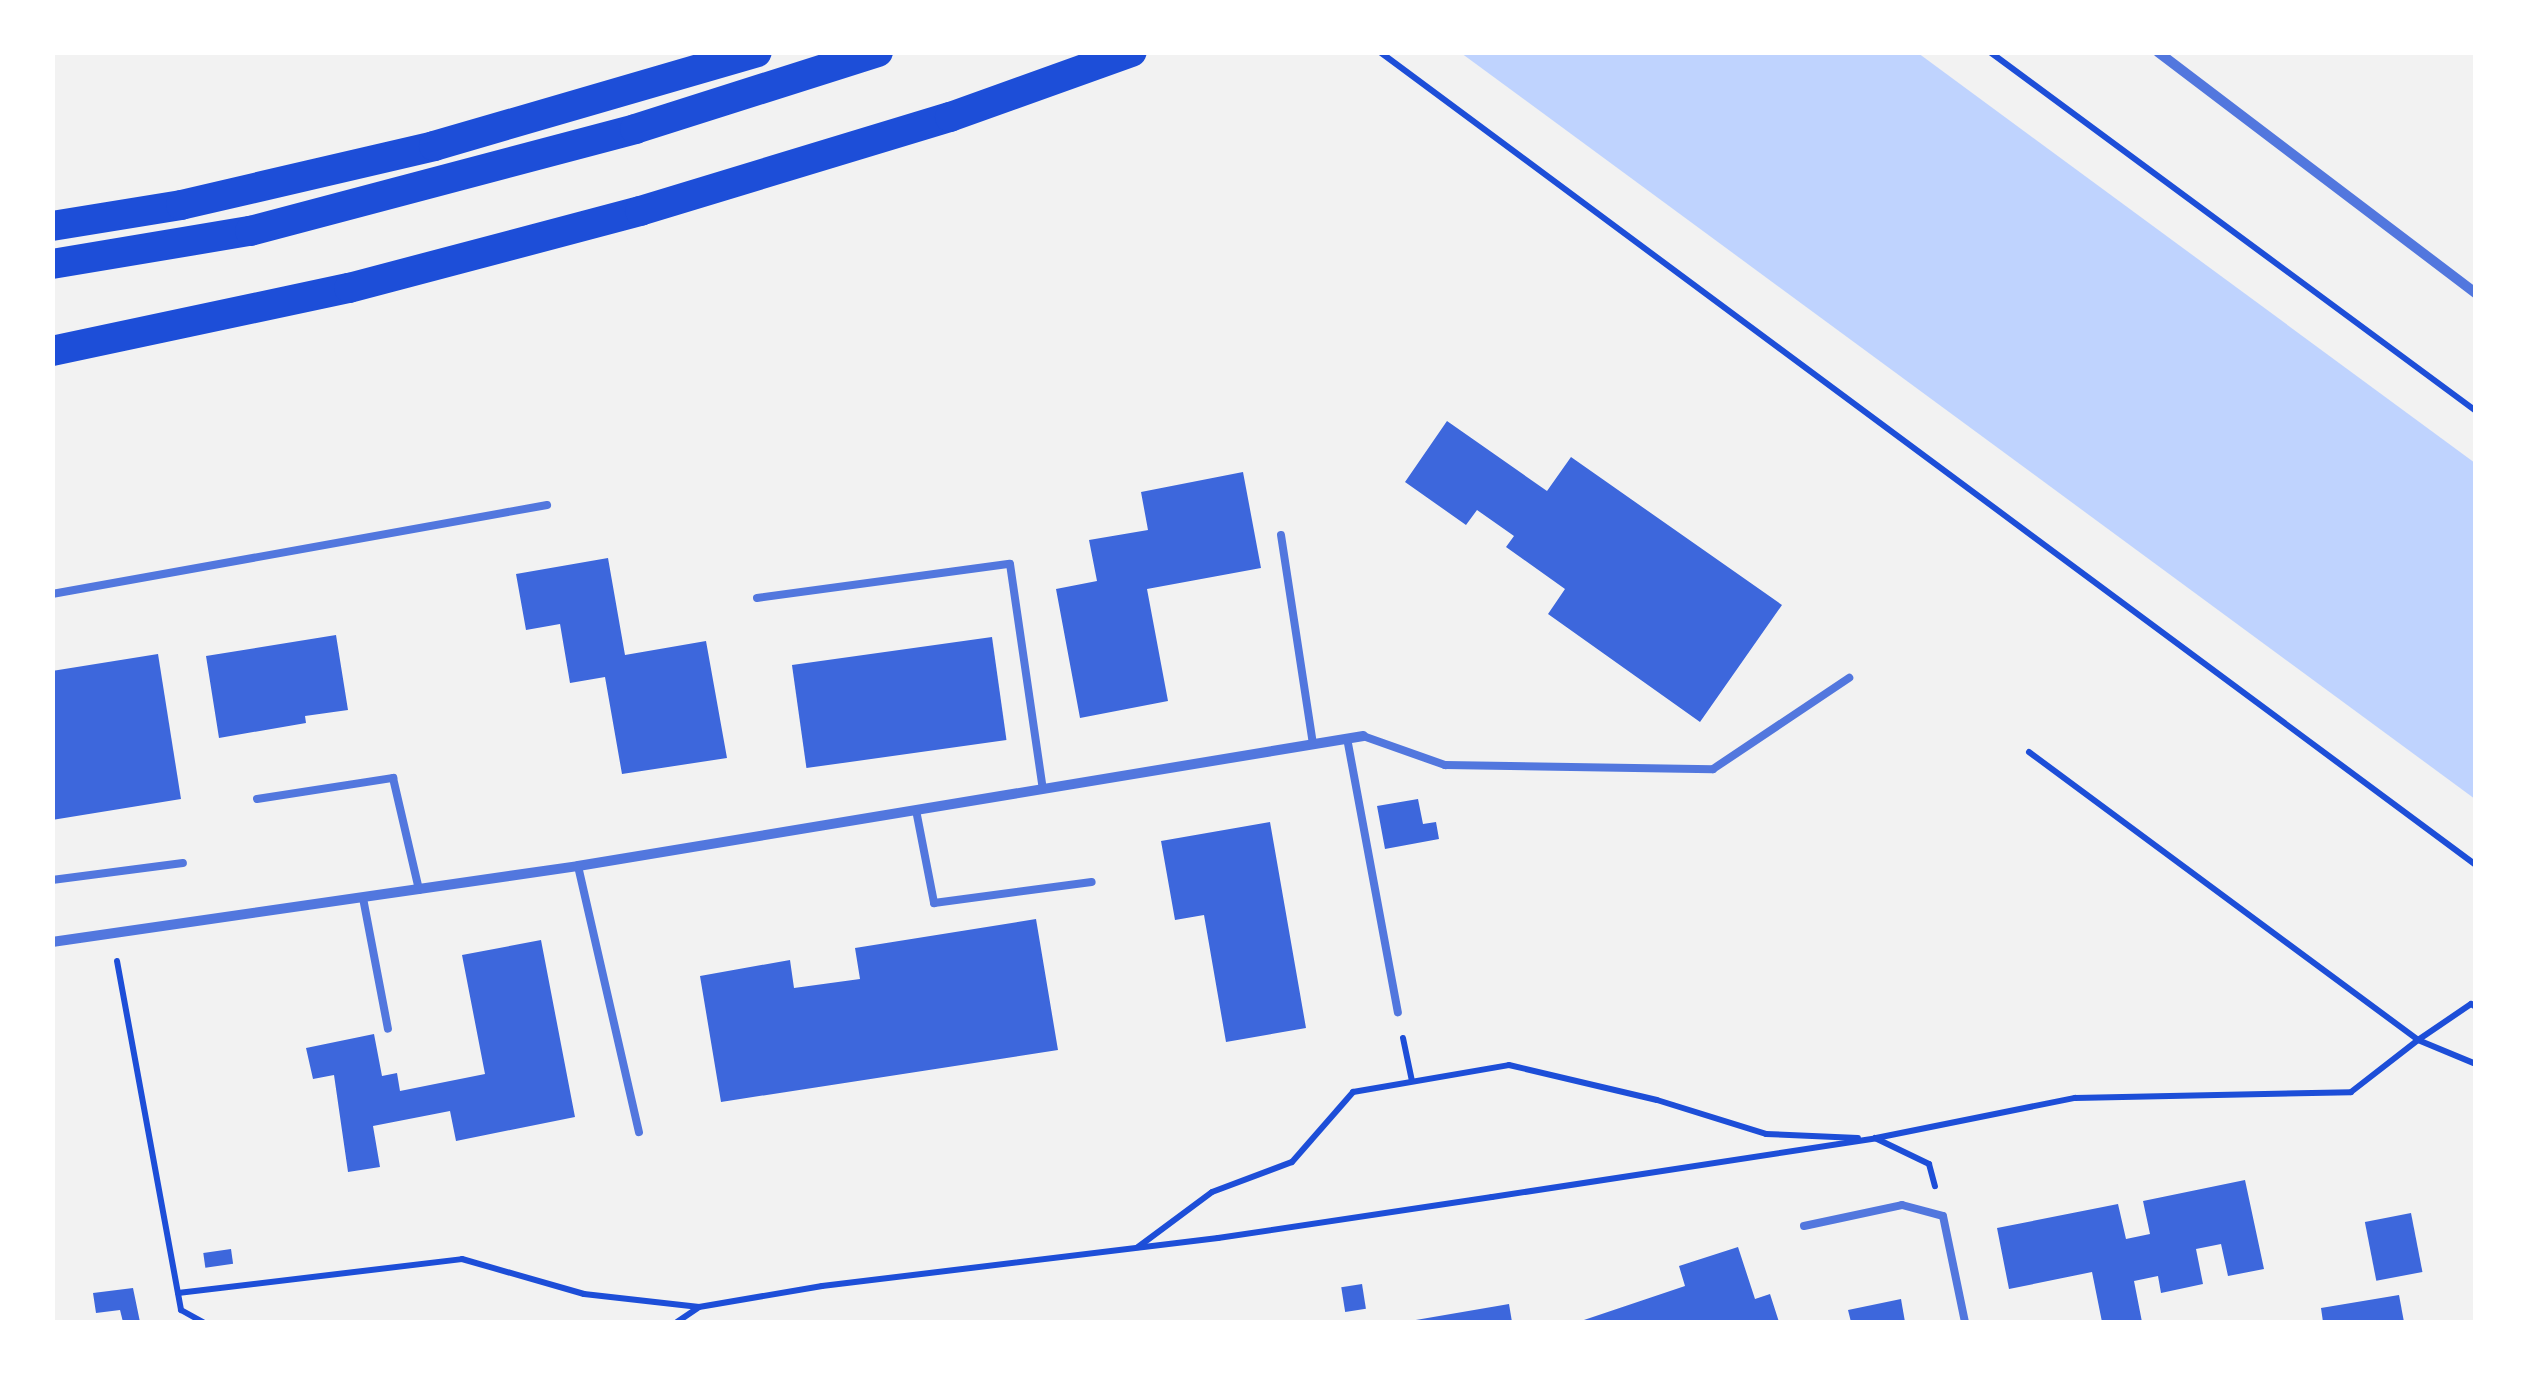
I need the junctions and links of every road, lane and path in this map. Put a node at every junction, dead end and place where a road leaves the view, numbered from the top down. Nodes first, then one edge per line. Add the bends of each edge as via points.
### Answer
1 (757, 52) edge
2 (878, 52) edge
3 (1132, 52) edge
4 (1380, 52) edge
5 (1990, 52) edge
6 (2158, 52) edge
7 (52, 226) edge
8 (52, 264) edge
9 (2476, 293) edge
10 (52, 352) edge
11 (2476, 410) edge
12 (547, 506) dead end
13 (1281, 535) dead end
14 (52, 594) edge
15 (757, 598) dead end
16 (1849, 678) dead end
17 (1363, 736) joint
18 (1347, 738) junction
19 (1313, 744) junction
20 (2029, 752) dead end
21 (1043, 789) junction
22 (257, 799) dead end
23 (916, 810) junction
24 (182, 863) dead end
25 (2476, 865) edge
26 (578, 866) junction
27 (52, 880) edge
28 (1092, 882) dead end
29 (419, 890) junction
30 (363, 898) junction
31 (112, 935) junction
32 (52, 942) edge
33 (2476, 1006) edge
34 (1398, 1012) joint
35 (388, 1030) dead end
36 (2418, 1040) junction
37 (2476, 1064) edge
38 (1412, 1081) junction
39 (639, 1132) dead end
40 (1876, 1138) junction
41 (1942, 1216) junction
42 (1804, 1226) dead end
43 (1137, 1248) junction
44 (178, 1294) junction
45 (699, 1307) junction
46 (204, 1322) edge
47 (677, 1322) edge
48 (1965, 1322) edge

1 - 7 highway via 434,146 181,205
2 - 8 highway via 635,129 250,231
3 - 10 highway via 950,117 640,211 349,288
4 - 25 path
5 - 11 path
6 - 9 street
12 - 14 lane
13 - 19 lane
15 - 21 lane via 1010,564
16 - 17 lane via 1713,769 1445,766
17 - 18 street
18 - 19 street
18 - 34 lane
19 - 21 street
20 - 36 path
21 - 23 street
22 - 29 lane via 392,778
23 - 26 street
23 - 28 lane via 934,903
24 - 27 lane
26 - 29 street
26 - 39 lane
29 - 30 street
30 - 31 street
30 - 35 lane
31 - 32 street
31 - 44 path
33 - 36 path
34 - 38 path
36 - 37 path
36 - 40 path via 2351,1092 2075,1098
38 - 40 path via 1508,1065 1766,1134
38 - 43 path via 1353,1092 1292,1162 1212,1192
40 - 41 path via 1929,1164
40 - 43 path
41 - 42 lane via 1902,1206
41 - 48 lane
43 - 45 path
44 - 45 path via 462,1259 584,1294
44 - 46 path via 181,1310
45 - 47 path

